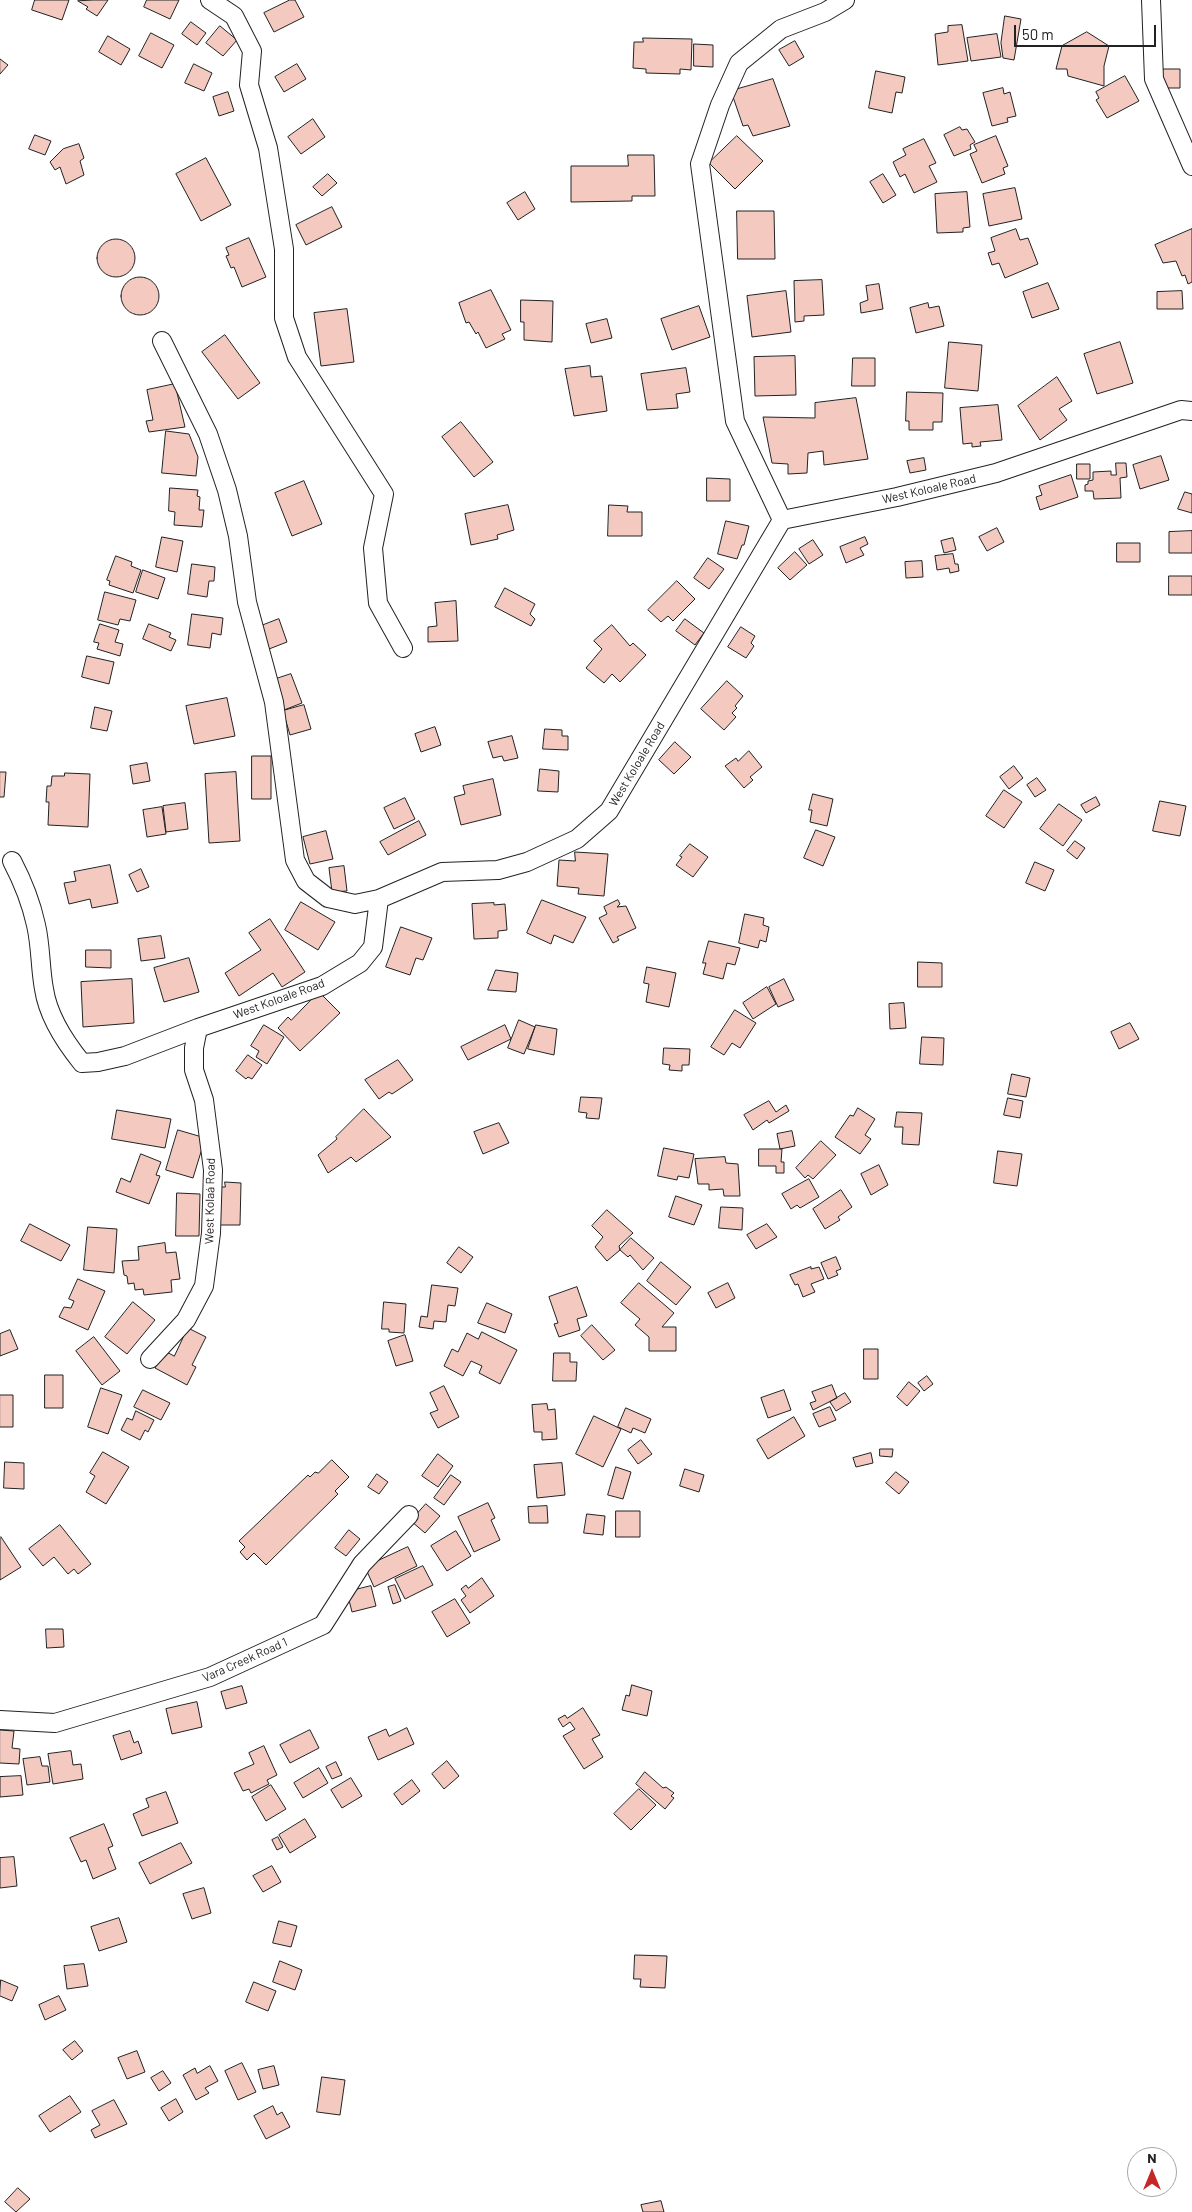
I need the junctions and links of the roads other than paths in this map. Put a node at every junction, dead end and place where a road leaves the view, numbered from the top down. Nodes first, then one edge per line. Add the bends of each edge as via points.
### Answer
1 (210, 0) edge
2 (844, 0) edge
3 (1151, 0) edge
4 (1192, 166) edge
5 (162, 341) dead end
6 (1192, 410) edge
7 (782, 520) junction
8 (403, 648) dead end
9 (12, 860) dead end
10 (380, 899) junction
11 (198, 1028) junction
12 (150, 1359) dead end
13 (409, 1515) dead end
14 (0, 1720) edge

1 - 8 street via 234,16 252,51 249,85 268,148 284,249 284,318 298,357 384,494 374,548 378,603
2 - 7 street via 825,12 781,29 739,63 720,105 700,164 734,421
3 - 4 street via 1154,79
5 - 10 street via 208,434 227,490 248,602 274,702 295,860 306,881 328,898 355,904
6 - 7 street, West Koloale Road via 1181,410 996,473
7 - 10 street, West Koloale Road via 609,812 577,839 527,862 498,870 442,872
9 - 11 street, West Koloale Road via 27,891 37,927 44,991 68,1046 82,1063 125,1056
10 - 11 street, West Koloale Road via 373,947 360,963 322,986
11 - 12 street, West Kolaá Road via 194,1070 204,1100 213,1170 211,1233 204,1286 186,1320
13 - 14 street, Vara Creek Road 1 via 362,1564 323,1625 210,1677 55,1723

